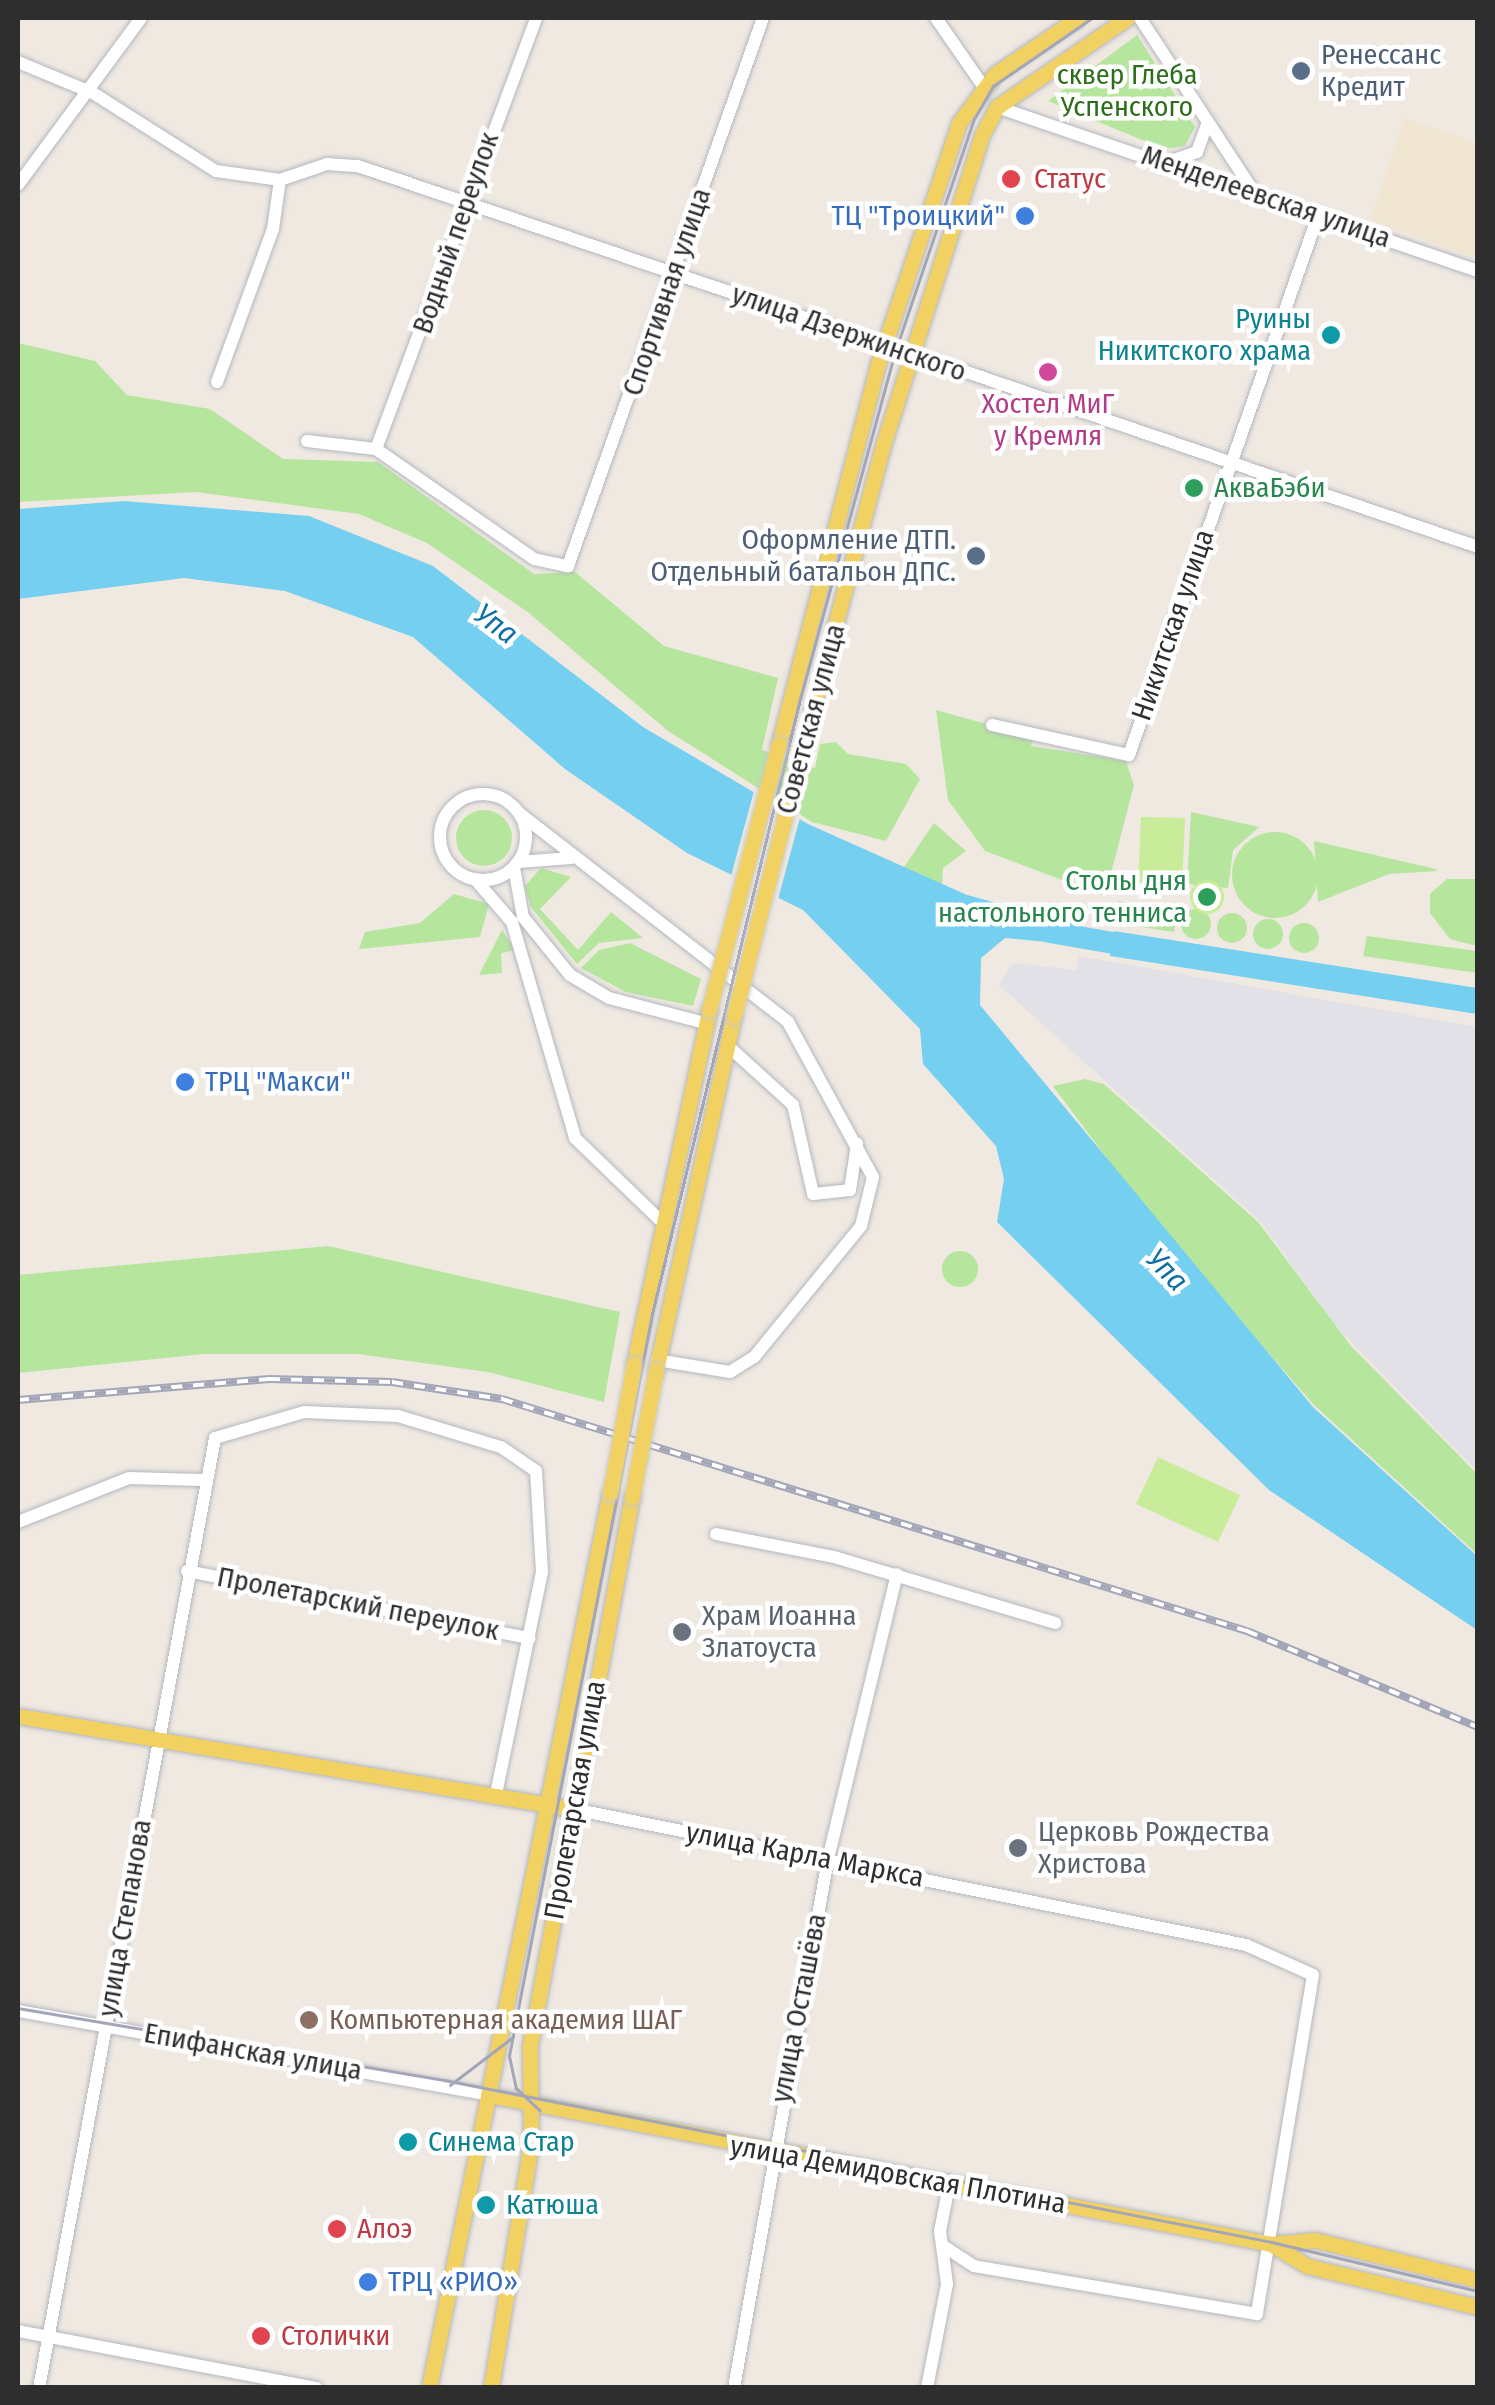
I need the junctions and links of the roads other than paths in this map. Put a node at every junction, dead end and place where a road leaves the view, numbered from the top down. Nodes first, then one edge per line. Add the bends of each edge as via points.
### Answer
1 (142, 18) edge
2 (536, 18) edge
3 (763, 18) edge
4 (936, 18) edge
5 (1078, 18) edge
6 (1127, 18) edge
7 (1140, 18) edge
8 (18, 62) edge
9 (983, 86) junction
10 (93, 93) junction
11 (998, 106) junction
12 (1208, 122) junction
13 (1166, 162) junction
14 (280, 180) junction
15 (18, 185) edge
16 (1253, 191) junction
17 (468, 204) junction
18 (1319, 213) junction
19 (1478, 271) edge
20 (672, 273) junction
21 (885, 345) junction
22 (911, 354) junction
23 (217, 382) dead end
24 (308, 441) dead end
25 (376, 449) junction
26 (1228, 460) junction
27 (1478, 547) edge
28 (992, 725) dead end
29 (520, 813) junction
30 (578, 860) junction
31 (516, 865) junction
32 (475, 880) junction
33 (707, 1016) junction
34 (727, 1045) junction
35 (857, 1142) junction
36 (662, 1222) junction
37 (656, 1365) junction
38 (201, 1480) junction
39 (610, 1493) joint
40 (632, 1496) joint
41 (18, 1522) edge
42 (716, 1534) dead end
43 (187, 1570) junction
44 (897, 1574) junction
45 (1055, 1623) dead end
46 (530, 1638) junction
47 (18, 1716) edge
48 (158, 1738) junction
49 (496, 1794) junction
50 (549, 1804) junction
51 (573, 1809) junction
52 (828, 1859) junction
53 (18, 2010) edge
54 (107, 2027) junction
55 (488, 2096) junction
56 (524, 2104) junction
57 (770, 2154) junction
58 (950, 2181) junction
59 (1271, 2244) junction
60 (943, 2246) junction
61 (1478, 2280) edge
62 (1478, 2307) edge
63 (18, 2331) edge
64 (48, 2337) junction
65 (38, 2388) edge
66 (317, 2388) edge
67 (429, 2388) edge
68 (491, 2388) edge
69 (734, 2388) edge
70 (926, 2388) edge

1 - 10 street
2 - 17 street, Водный переулок
3 - 20 street, Спортивная улица
4 - 9 street
5 - 9 main road, Советская улица
6 - 11 main road
7 - 12 street
8 - 10 street
9 - 21 main road, Советская улица via 959,123
10 - 14 street, улица Дзержинского via 216,171
10 - 15 street
11 - 13 street, Менделеевская улица
11 - 22 main road, Советская улица
12 - 13 street via 1197,152
12 - 16 street
13 - 16 street, Менделеевская улица
14 - 17 street, улица Дзержинского via 327,164 358,166
14 - 23 street via 273,229
16 - 18 street, Менделеевская улица
17 - 20 street, улица Дзержинского
17 - 25 street, Водный переулок
18 - 19 street, Менделеевская улица
18 - 26 street, Никитская улица
20 - 21 street, улица Дзержинского
20 - 25 street, Спортивная улица via 568,566 534,558
21 - 22 main road, улица Дзержинского
21 - 33 main road, Советская улица, bridge
22 - 26 street, улица Дзержинского
22 - 34 main road, Советская улица, bridge
24 - 25 street
26 - 27 street, улица Дзержинского
26 - 28 street, Никитская улица via 1129,755
29 - 30 street
29 - 31 street via 527,838
29 - 32 street via 484,794 447,813 443,853
30 - 31 street
30 - 35 street via 788,1022
31 - 32 street
31 - 33 street via 523,917 570,976 609,998
32 - 36 street via 512,922 575,1138
33 - 36 main road, Советская улица
34 - 35 street via 793,1105 814,1194 850,1190
34 - 37 main road, Советская улица
35 - 37 street via 873,1177 861,1226 754,1357 730,1372
36 - 39 main road, Советская улица, bridge
37 - 40 main road, Советская улица, bridge
38 - 41 street via 129,1478
38 - 43 street, улица Степанова
38 - 46 street, улица Степанова via 207,1448 225,1431 304,1412 398,1416 501,1447 536,1471 545,1543
39 - 50 main road, Пролетарская улица
40 - 51 main road, Пролетарская улица
42 - 44 street
43 - 46 street, Пролетарский переулок
43 - 48 street, улица Степанова
44 - 45 street
44 - 52 street, улица Осташёва
46 - 49 street
47 - 48 main road, улица Карла Маркса
48 - 49 main road, улица Карла Маркса
48 - 54 street, улица Степанова
49 - 50 main road, улица Карла Маркса
50 - 51 main road, улица Карла Маркса
50 - 55 main road, Пролетарская улица
51 - 52 street, улица Карла Маркса
51 - 56 main road, Пролетарская улица
52 - 57 street, улица Осташёва
52 - 59 street, улица Карла Маркса via 1302,1963 1316,1985 1314,2008
53 - 54 street, Епифанская улица
54 - 55 street, Епифанская улица
54 - 64 street, улица Степанова
55 - 56 main road
55 - 67 main road, Пролетарская улица
56 - 57 main road, улица Демидовская Плотина
56 - 68 main road, Пролетарская улица via 532,2144
57 - 58 main road, улица Демидовская Плотина
57 - 69 street, улица Осташёва
58 - 59 main road, улица Демидовская Плотина
58 - 60 street
59 - 60 street via 1257,2314 974,2266
59 - 61 main road, улица Демидовская Плотина via 1315,2240
59 - 62 main road, улица Демидовская Плотина via 1307,2266
60 - 70 street via 947,2284
63 - 64 street
64 - 65 street, улица Степанова
64 - 66 street

